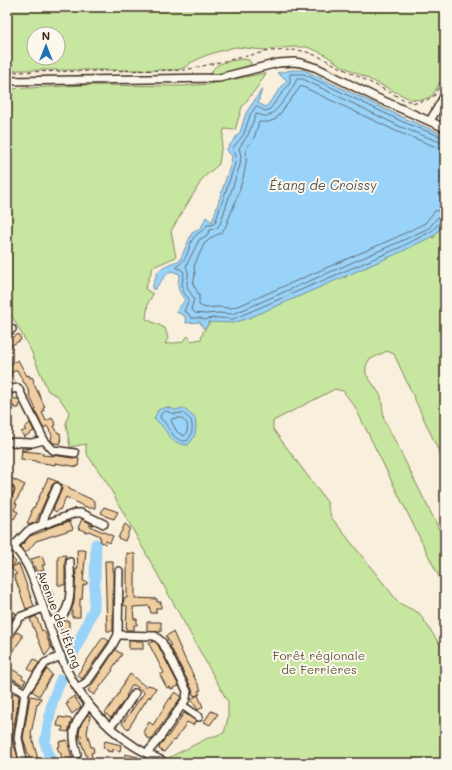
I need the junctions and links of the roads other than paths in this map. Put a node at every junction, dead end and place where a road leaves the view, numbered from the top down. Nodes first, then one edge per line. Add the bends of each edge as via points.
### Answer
1 (7, 81) edge
2 (445, 95) edge
3 (430, 122) junction
4 (445, 128) edge
5 (7, 390) edge
6 (44, 440) junction
7 (7, 442) edge
8 (75, 453) dead end
9 (57, 487) dead end
10 (104, 524) dead end
11 (42, 525) junction
12 (7, 542) edge
13 (14, 546) junction
14 (70, 562) dead end
15 (119, 571) dead end
16 (43, 608) junction
17 (48, 622) junction
18 (118, 635) junction
19 (7, 636) edge
20 (61, 656) junction
21 (7, 682) edge
22 (78, 688) junction
23 (25, 693) junction
24 (135, 693) dead end
25 (89, 705) junction
26 (182, 705) junction
27 (199, 717) dead end
28 (110, 726) junction
29 (147, 753) junction
30 (77, 754) dead end
31 (22, 756) dead end
32 (166, 763) edge

1 - 3 street via 219,78 278,63 294,62 317,68
2 - 3 street
3 - 4 street
5 - 6 street via 18,388
6 - 7 street via 32,443
6 - 8 street via 53,450
9 - 11 street
10 - 11 street via 78,513
11 - 13 street via 28,531
12 - 13 street, Avenue de l'Étang
13 - 16 street, Avenue de l'Étang via 28,566
14 - 17 street via 68,605 63,614
15 - 18 street
16 - 17 street, Avenue de l'Étang
16 - 19 street via 20,617
17 - 20 street, Avenue de l'Étang
18 - 22 street via 87,682
18 - 26 street via 159,638 187,691
20 - 22 street, Avenue de l'Étang
20 - 23 street via 45,663
21 - 23 street
22 - 25 street, Avenue de l'Étang
23 - 31 street via 18,738
24 - 28 street
25 - 28 street, Avenue de l'Étang
25 - 30 street via 75,724 73,738
26 - 27 street
26 - 29 street
28 - 29 street, Avenue de l'Étang
29 - 32 street, Avenue de l'Étang

